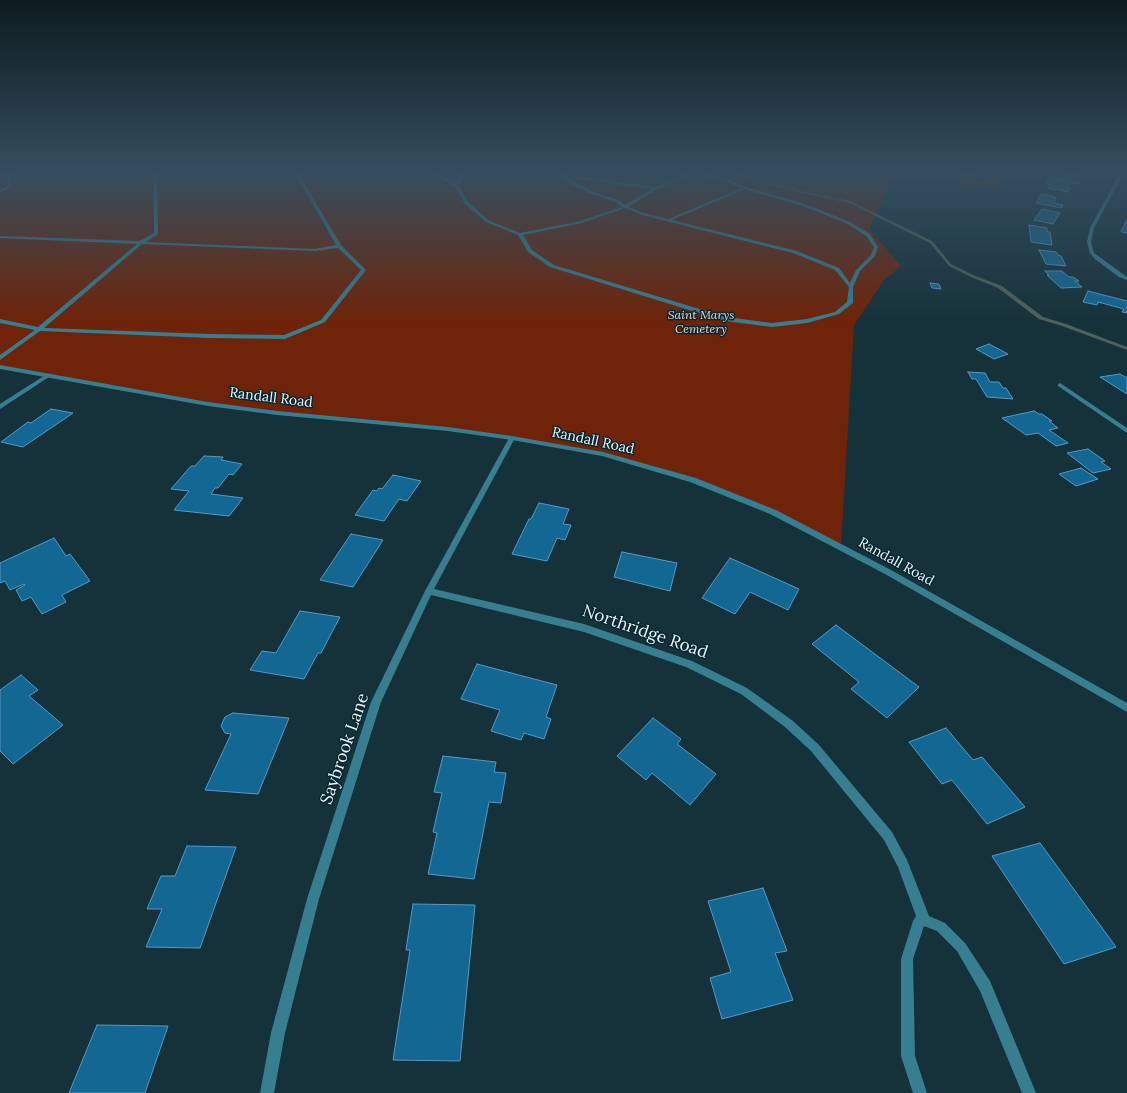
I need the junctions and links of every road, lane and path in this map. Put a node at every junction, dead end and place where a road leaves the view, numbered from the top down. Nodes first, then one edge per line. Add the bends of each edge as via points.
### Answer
1 (156, 222) edge
2 (325, 222) edge
3 (490, 222) edge
4 (581, 222) edge
5 (677, 222) edge
6 (847, 222) edge
7 (1095, 222) edge
8 (520, 234) junction
9 (0, 237) edge
10 (142, 242) junction
11 (339, 246) junction
12 (1127, 279) edge
13 (851, 287) junction
14 (0, 321) edge
15 (39, 329) junction
16 (0, 358) edge
17 (0, 368) edge
18 (47, 376) junction
19 (1060, 386) dead end
20 (0, 407) edge
21 (1127, 431) edge
22 (512, 438) junction
23 (429, 591) junction
24 (1127, 708) edge
25 (924, 920) junction
26 (267, 1093) edge
27 (920, 1093) edge
28 (1029, 1093) edge

1 - 10 street via 156,234
2 - 11 street
3 - 8 street
4 - 8 street
5 - 13 street via 795,252 837,268
6 - 13 street via 868,235 876,247 873,255 858,271
7 - 12 street via 1089,242 1092,253
8 - 13 street via 530,251 552,266 725,319 772,324 837,313 850,303
9 - 10 street
10 - 11 street via 315,250
10 - 15 street
11 - 15 street via 364,270 323,322 285,337
14 - 15 street
15 - 16 street
17 - 18 street, Randall Road
18 - 20 street
18 - 22 street, Randall Road via 208,404
19 - 21 street
22 - 23 street, Saybrook Lane
22 - 24 street, Randall Road via 603,454 693,480 773,512 888,572
23 - 25 street, Northridge Road via 584,628 689,664 744,691 789,724 816,748 888,836 903,864
23 - 26 street, Saybrook Lane via 376,702 315,891 278,1033
25 - 27 street via 919,921 907,959 908,1056
25 - 28 street via 941,927 961,947 985,986

